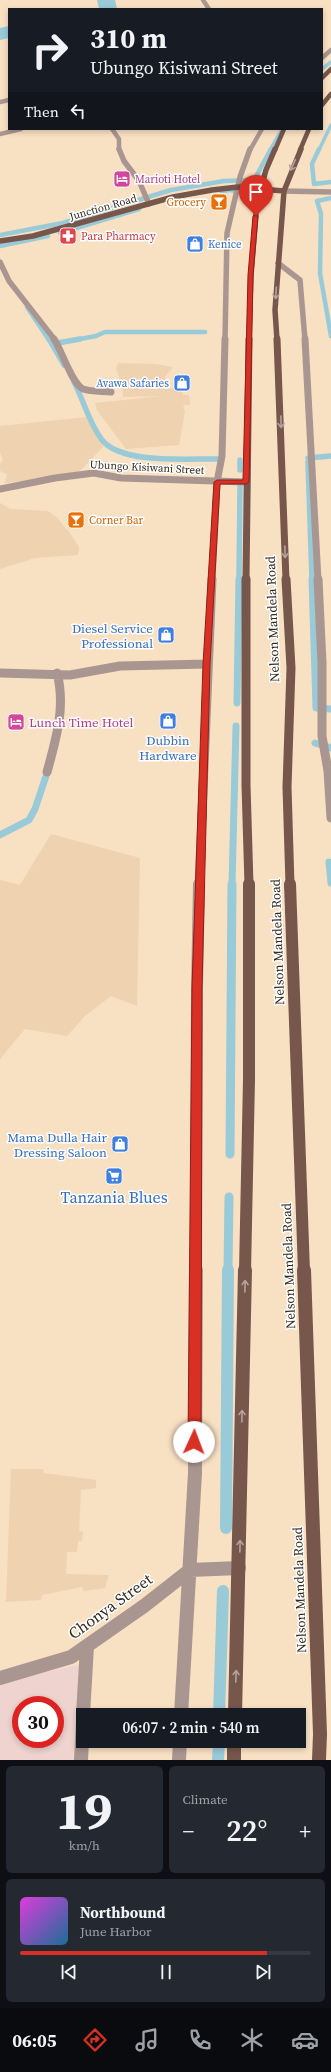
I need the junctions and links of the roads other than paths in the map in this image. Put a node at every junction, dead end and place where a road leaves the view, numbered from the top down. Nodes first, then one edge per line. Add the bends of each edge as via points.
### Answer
1 (331, 50) edge
2 (323, 57) edge
3 (331, 69) edge
4 (323, 77) edge
5 (331, 94) edge
6 (323, 104) edge
7 (17, 130) edge
8 (113, 130) edge
9 (261, 130) edge
10 (284, 130) edge
11 (309, 130) edge
12 (0, 134) edge
13 (238, 187) junction
14 (262, 188) junction
15 (284, 191) junction
16 (331, 192) edge
17 (149, 204) junction
18 (0, 241) edge
19 (0, 262) edge
20 (278, 263) junction
21 (111, 392) dead end
22 (217, 482) junction
23 (246, 482) junction
24 (0, 489) edge
25 (206, 664) junction
26 (0, 673) edge
27 (57, 673) junction
28 (329, 771) edge
29 (47, 772) dead end
30 (331, 818) edge
31 (239, 1568) junction
32 (190, 1570) junction
33 (87, 1646) junction
34 (0, 1678) edge
35 (83, 1708) edge
36 (181, 1708) edge
37 (235, 1708) edge
38 (326, 1733) edge
39 (82, 1748) edge
40 (180, 1748) edge
41 (234, 1748) edge
42 (81, 1760) edge
43 (179, 1760) edge
44 (234, 1760) edge
45 (319, 1760) edge

1 - 2 street
3 - 4 main road
5 - 6 main road
7 - 12 street
8 - 17 street via 119,139 117,147 121,156 139,181
9 - 13 street via 252,145
10 - 14 main road, Nelson Mandela Road via 266,170
11 -> 15 main road, Nelson Mandela Road
13 - 14 main road, Junction Road
13 - 17 main road, Junction Road via 205,191
13 - 22 street via 227,233 222,456
14 - 15 main road, Junction Road
14 - 23 main road, Nelson Mandela Road via 257,202 251,275
15 - 16 street
15 - 20 main road, Nelson Mandela Road
17 - 18 main road, Junction Road via 74,226
19 - 21 street via 10,282 56,343 78,387 90,391
20 - 28 street via 300,280 302,288 322,663 322,736
20 -> 38 main road, Nelson Mandela Road via 276,329 280,366 286,586 291,668 288,795
22 - 23 street, Ubungo Kisiwani Street
22 - 24 street, Ubungo Kisiwani Street via 122,478 94,474 55,478
22 - 25 street
31 -> 23 main road, Nelson Mandela Road via 249,1079
25 - 27 street via 120,666 70,675
25 - 32 street via 197,987 196,1394
26 - 27 street
27 - 29 street via 63,705
28 - 30 street
31 - 32 street
37 -> 31 main road, Nelson Mandela Road
32 - 33 street, Chonya Street
32 - 36 street
33 - 34 street, Chonya Street via 71,1657
33 - 35 street
38 - 45 main road, Nelson Mandela Road
39 - 42 street
40 - 43 street
41 - 44 main road

